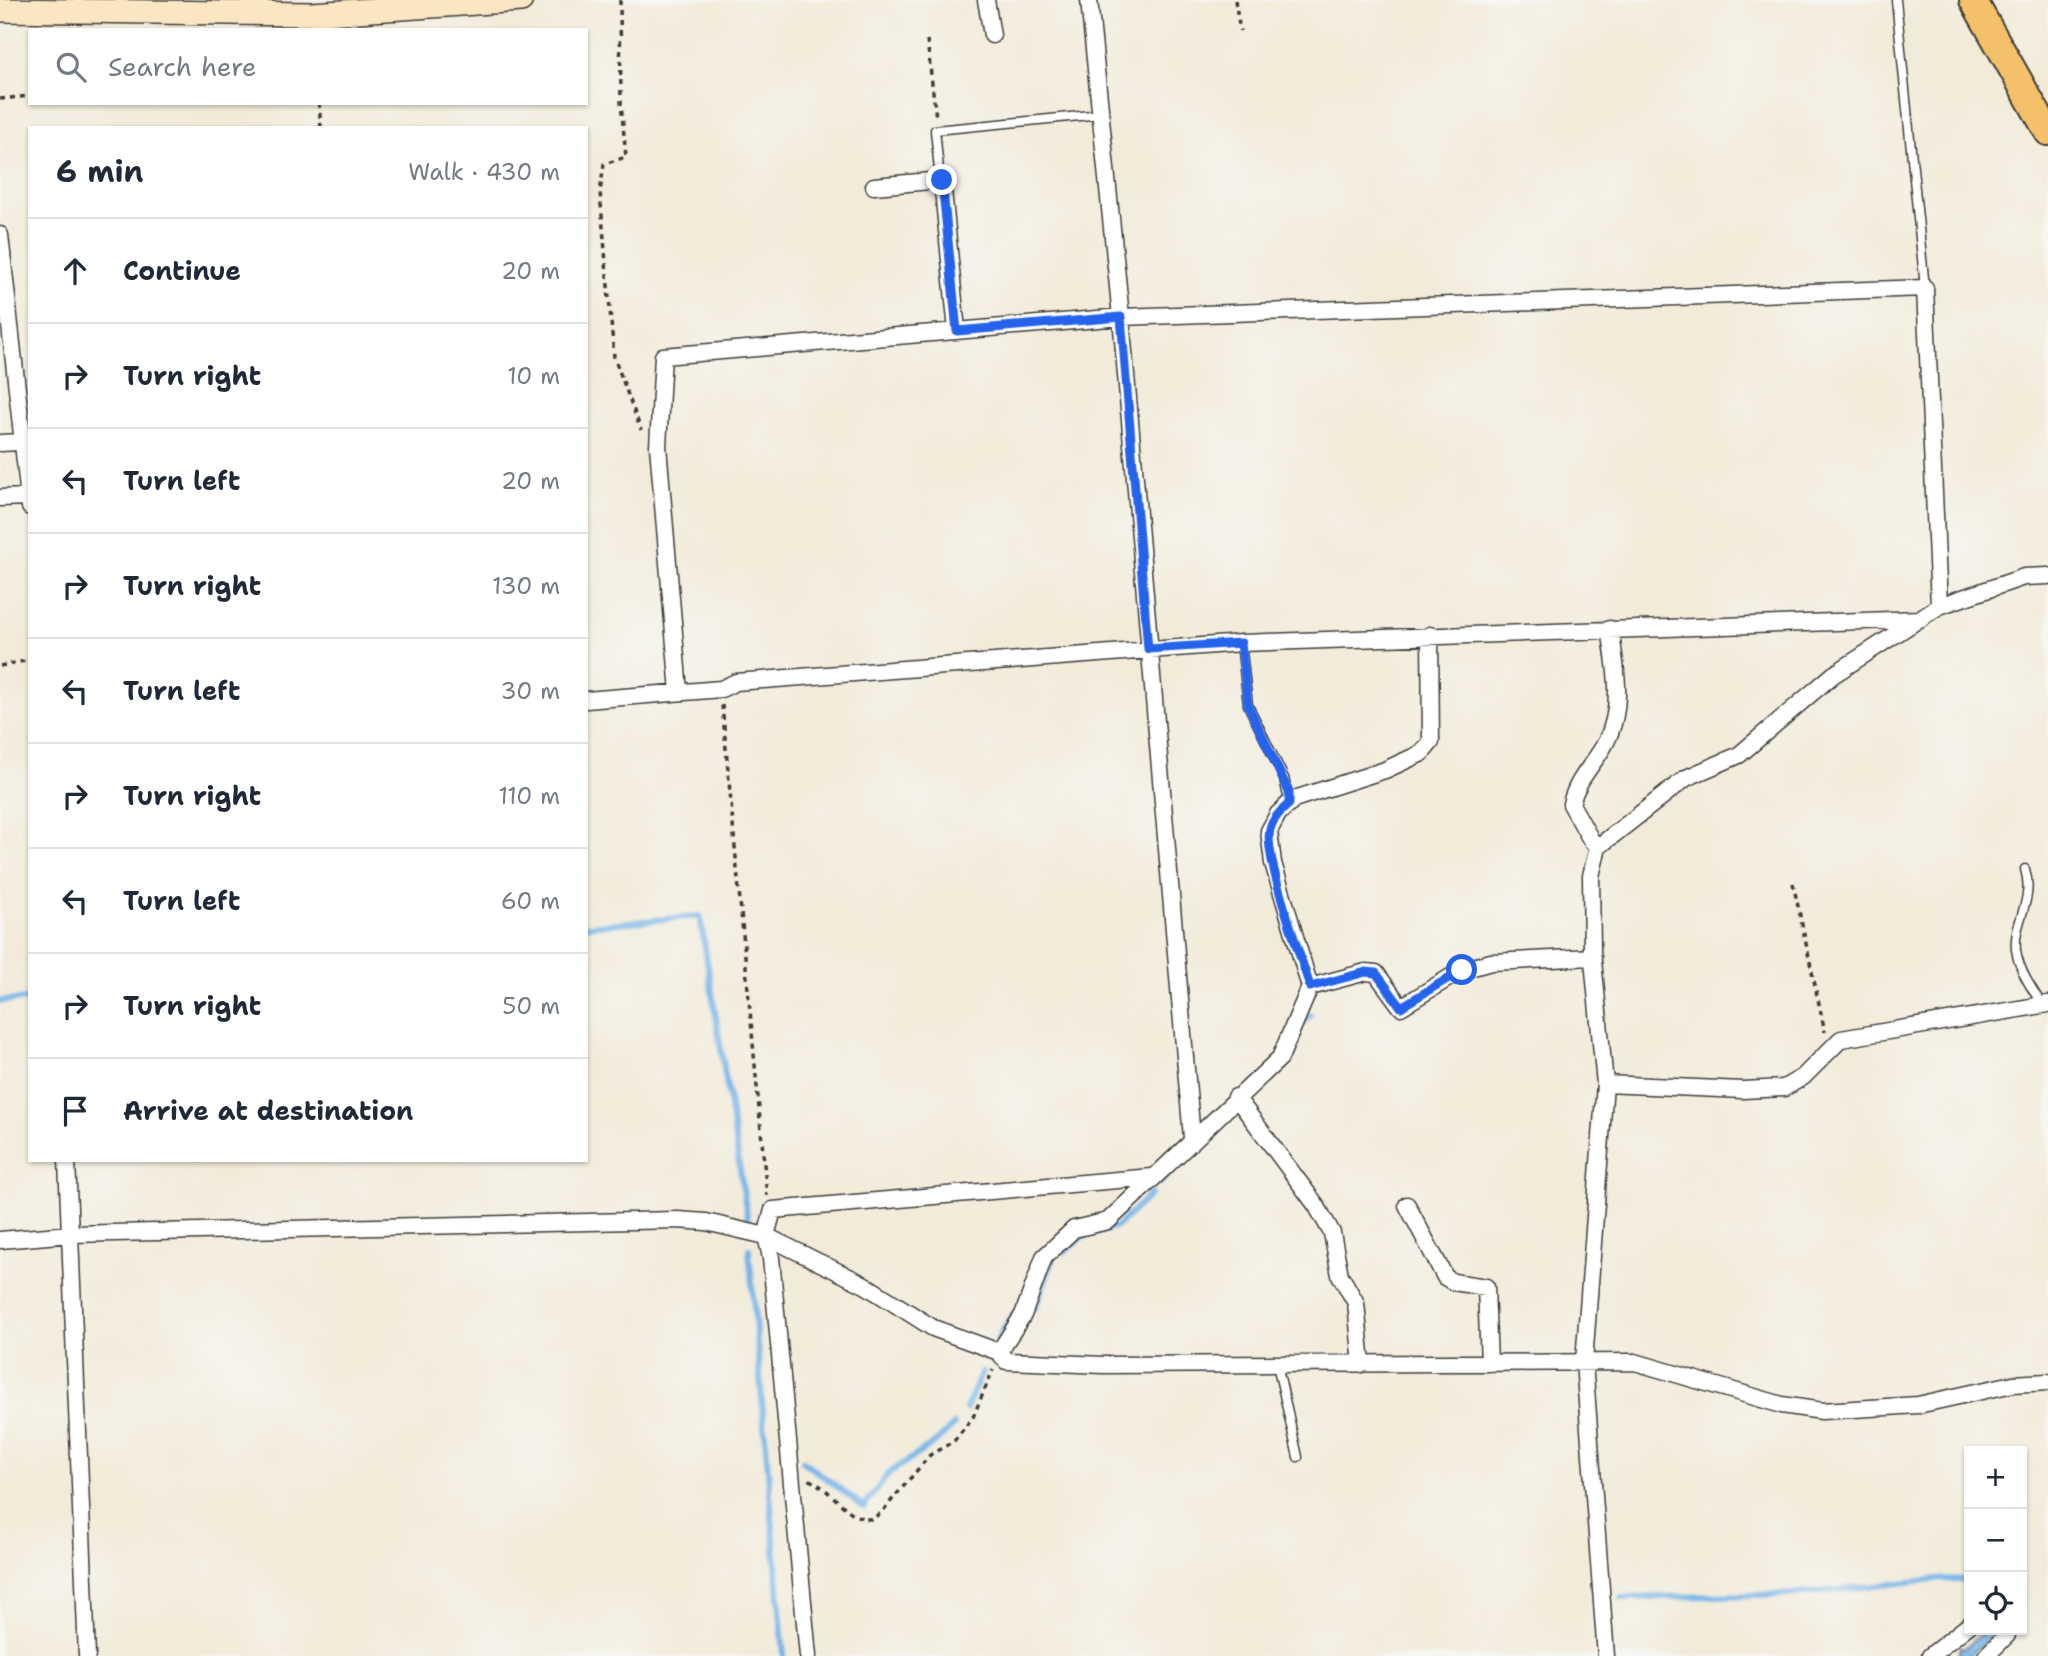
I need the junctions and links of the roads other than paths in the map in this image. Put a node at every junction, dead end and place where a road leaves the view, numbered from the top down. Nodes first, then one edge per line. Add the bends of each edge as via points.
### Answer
1 (521, 0) edge
2 (986, 0) edge
3 (1089, 0) edge
4 (1896, 0) edge
5 (1973, 0) edge
6 (0, 10) edge
7 (992, 35) dead end
8 (1101, 114) junction
9 (2048, 132) edge
10 (940, 180) junction
11 (874, 186) dead end
12 (0, 235) edge
13 (1926, 288) junction
14 (3, 301) edge
15 (1121, 317) junction
16 (957, 331) junction
17 (20, 442) junction
18 (0, 443) edge
19 (28, 495) edge
20 (0, 498) edge
21 (28, 502) edge
22 (2048, 576) edge
23 (1939, 606) junction
24 (1922, 619) junction
25 (1610, 629) junction
26 (1430, 635) junction
27 (1241, 643) junction
28 (1148, 649) junction
29 (679, 692) junction
30 (588, 700) edge
31 (1289, 804) junction
32 (1598, 847) junction
33 (2025, 869) dead end
34 (1593, 957) junction
35 (1310, 987) junction
36 (2045, 1005) edge
37 (1605, 1084) junction
38 (1236, 1097) junction
39 (1192, 1138) junction
40 (67, 1162) edge
41 (1152, 1177) junction
42 (1407, 1205) dead end
43 (71, 1234) junction
44 (766, 1236) junction
45 (0, 1240) edge
46 (999, 1353) junction
47 (1584, 1362) junction
48 (1489, 1363) junction
49 (1276, 1364) junction
50 (1362, 1364) junction
51 (2048, 1382) edge
52 (1298, 1457) dead end
53 (1964, 1629) edge
54 (2007, 1635) dead end
55 (88, 1656) edge
56 (801, 1656) edge
57 (808, 1656) edge
58 (1606, 1656) edge
59 (1930, 1656) edge
60 (1986, 1656) edge

1 - 6 street via 312,14
2 - 7 street
3 - 8 street
4 - 13 lane
5 - 9 main road
8 - 10 lane via 937,130
8 - 15 street
10 - 11 street
10 - 16 street
12 - 14 street
13 - 15 street
13 - 23 street
14 - 17 street
15 - 16 street
15 - 28 street
16 - 29 street via 663,356 658,446
17 - 18 street
17 - 19 street
20 - 21 street
22 - 23 street via 2024,578
23 - 24 street
24 - 25 street
24 - 32 street via 1833,675 1739,755 1686,778
25 - 26 street
25 - 32 street via 1618,692 1615,717 1605,743 1575,785 1571,804
26 - 27 street
26 - 31 street via 1432,742 1422,753 1385,770
27 - 28 street
27 - 31 lane via 1248,705 1284,778
28 - 29 street via 736,682 721,689
28 - 39 street
29 - 30 street
31 - 35 street via 1269,831 1273,863
32 - 34 street via 1591,876
33 - 36 lane via 2030,885 2016,948 2019,965
34 - 35 street via 1491,962 1462,970 1401,1007 1376,973
34 - 37 street
35 - 38 street via 1280,1058
36 - 37 street via 1840,1039 1803,1077 1784,1088
37 - 47 street
38 - 39 street
38 - 50 street via 1332,1233 1340,1275 1356,1303
39 - 41 street
40 - 43 street
41 - 44 street via 773,1210
41 - 46 street via 1108,1221 1074,1229 1044,1257 1023,1315
42 - 48 street via 1445,1277 1486,1287
43 - 44 street via 677,1220
43 - 45 street
43 - 55 street
44 - 46 street via 865,1285 933,1328
44 - 57 street
46 - 49 street via 1006,1361 1104,1365
47 - 48 street
47 - 51 street via 1635,1362 1782,1405 1822,1411 1918,1405 2013,1384
47 - 58 street
48 - 50 street
49 - 50 street
49 - 52 lane
53 - 59 street
54 - 60 street
56 - 57 street

